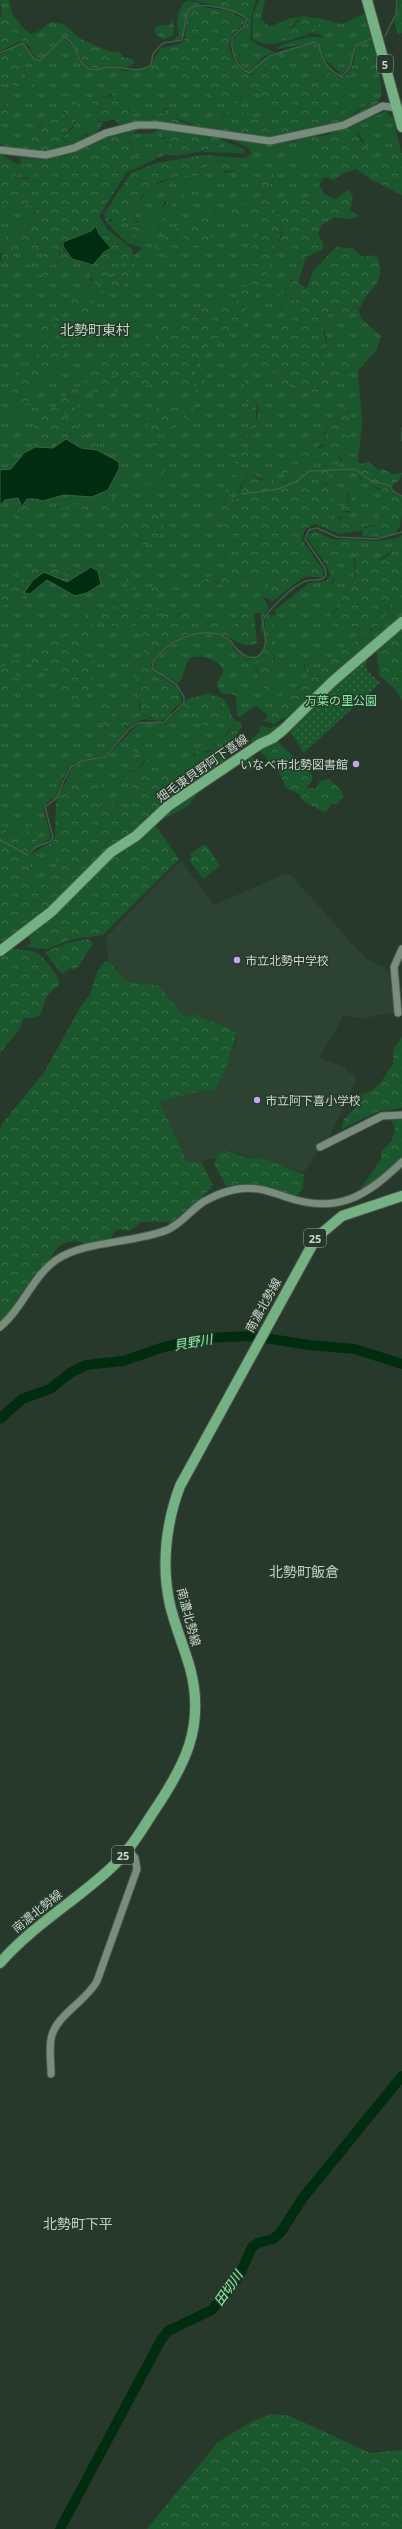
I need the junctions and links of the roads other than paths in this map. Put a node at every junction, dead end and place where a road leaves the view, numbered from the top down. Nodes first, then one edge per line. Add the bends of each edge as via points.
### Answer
1 (367, 0) edge
2 (397, 108) junction
3 (402, 127) edge
4 (0, 150) edge
5 (402, 622) edge
6 (402, 949) edge
7 (0, 951) edge
8 (398, 1012) dead end
9 (402, 1115) edge
10 (320, 1147) dead end
11 (402, 1162) edge
12 (402, 1196) edge
13 (0, 1327) edge
14 (128, 1849) junction
15 (0, 1963) edge
16 (51, 2074) dead end

1 - 2 main road, 5
2 - 3 main road, 5
2 - 4 street via 383,106 344,125 270,141 137,124 106,132 74,148 46,155
5 - 7 main road, 畑毛東貝野阿下喜線 via 333,681 283,730 168,806 136,836 111,852 51,912
6 - 8 street via 394,967
9 - 10 street via 382,1116
11 - 13 street via 370,1189 347,1201 317,1204 263,1190 243,1188 203,1202 167,1230 66,1255 49,1266
12 - 14 main road, 南濃北勢線 / 25 via 349,1213 320,1232 185,1473 172,1511 166,1548 166,1578 170,1605 194,1686 193,1729 178,1775
14 - 15 main road, 南濃北勢線 / 25 via 112,1867 17,1943
14 - 16 street via 135,1858 137,1869 97,1981 89,1994 53,2032

